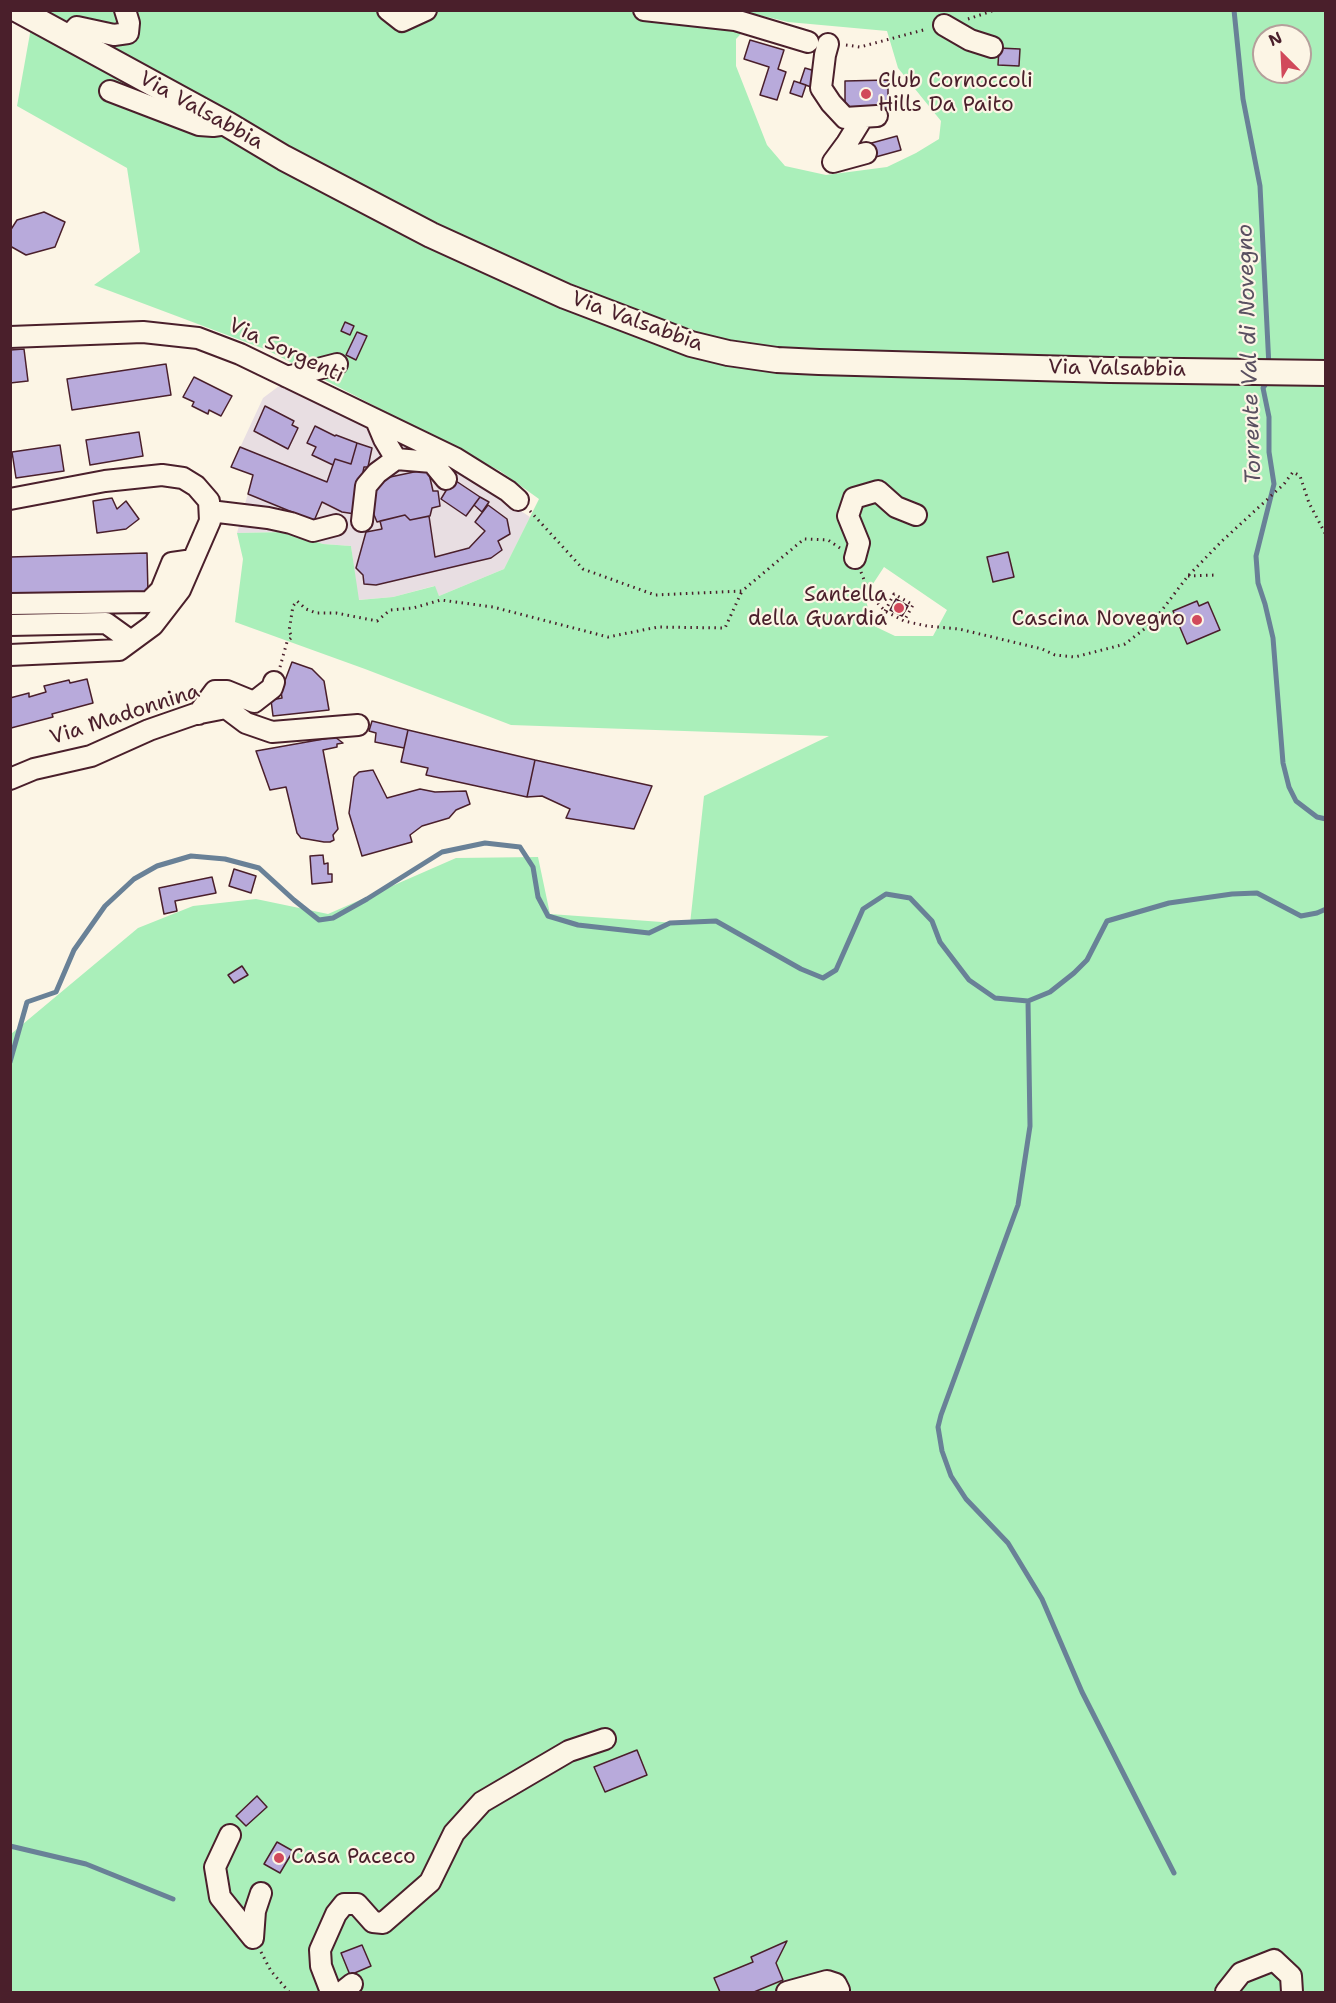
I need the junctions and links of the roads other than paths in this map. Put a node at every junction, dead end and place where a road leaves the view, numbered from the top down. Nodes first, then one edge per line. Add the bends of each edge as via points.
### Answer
1 (18, 10) edge
2 (125, 10) edge
3 (388, 10) edge
4 (426, 10) edge
5 (644, 10) edge
6 (49, 18) edge
7 (944, 25) road end
8 (67, 38) junction
9 (808, 42) dead end
10 (828, 44) road end
11 (992, 47) dead end
12 (110, 91) dead end
13 (227, 124) junction
14 (866, 153) dead end
15 (10, 337) edge
16 (336, 364) dead end
17 (1326, 373) edge
18 (287, 377) junction
19 (376, 420) junction
20 (396, 459) junction
21 (446, 479) dead end
22 (10, 499) edge
23 (524, 506) road end
24 (210, 511) junction
25 (916, 515) dead end
26 (362, 521) dead end
27 (336, 525) dead end
28 (855, 558) road end
29 (193, 560) junction
30 (10, 604) edge
31 (10, 625) edge
32 (131, 641) junction
33 (10, 655) edge
34 (274, 682) road end
35 (198, 714) junction
36 (358, 725) dead end
37 (10, 779) edge
38 (605, 1739) dead end
39 (230, 1835) dead end
40 (261, 1893) dead end
41 (331, 1992) edge
42 (787, 1992) edge
43 (838, 1992) edge
44 (1226, 1992) edge
45 (1292, 1992) edge

1 - 6 main road, Via Valsabbia
2 - 8 street via 128,33 114,35 77,27
3 - 4 street via 402,21
5 - 9 street via 735,20
6 - 8 main road, Via Valsabbia
7 - 11 street
8 - 13 main road, Via Valsabbia
10 - 14 street via 821,88 845,118 870,116 833,162
12 - 13 street via 199,125
13 - 17 main road, Via Valsabbia via 431,235 565,296 691,344 728,353 777,360
15 - 18 street, Via Sorgenti via 143,332 198,338
16 - 18 street
18 - 19 street, Via Sorgenti
19 - 20 street
19 - 23 street, Via Sorgenti via 455,458 508,491
20 - 21 street via 432,462
20 - 26 street via 366,486
22 - 24 street via 162,475 183,478 196,486 209,501
24 - 27 street via 268,518 313,531
24 - 29 street via 210,521
25 - 28 street via 896,507 878,491 854,498 848,516 859,543
29 - 30 street via 172,563 161,590 149,602
29 - 32 street via 180,590 153,625
31 - 32 street via 106,623
32 - 33 street via 119,650
34 - 35 street via 254,702 227,690 215,691
35 - 36 street, Via Madonnina via 226,708 246,723 272,732
35 - 37 street, Via Madonnina via 149,729 91,756 34,769
38 - 41 street via 569,1751 482,1802 454,1833 430,1882 383,1923 373,1922 357,1904 344,1904 320,1950 321,1966
39 - 40 street via 215,1867 220,1897 253,1938
42 - 43 street via 827,1981 836,1984
44 - 45 street via 1241,1973 1274,1960 1291,1976

